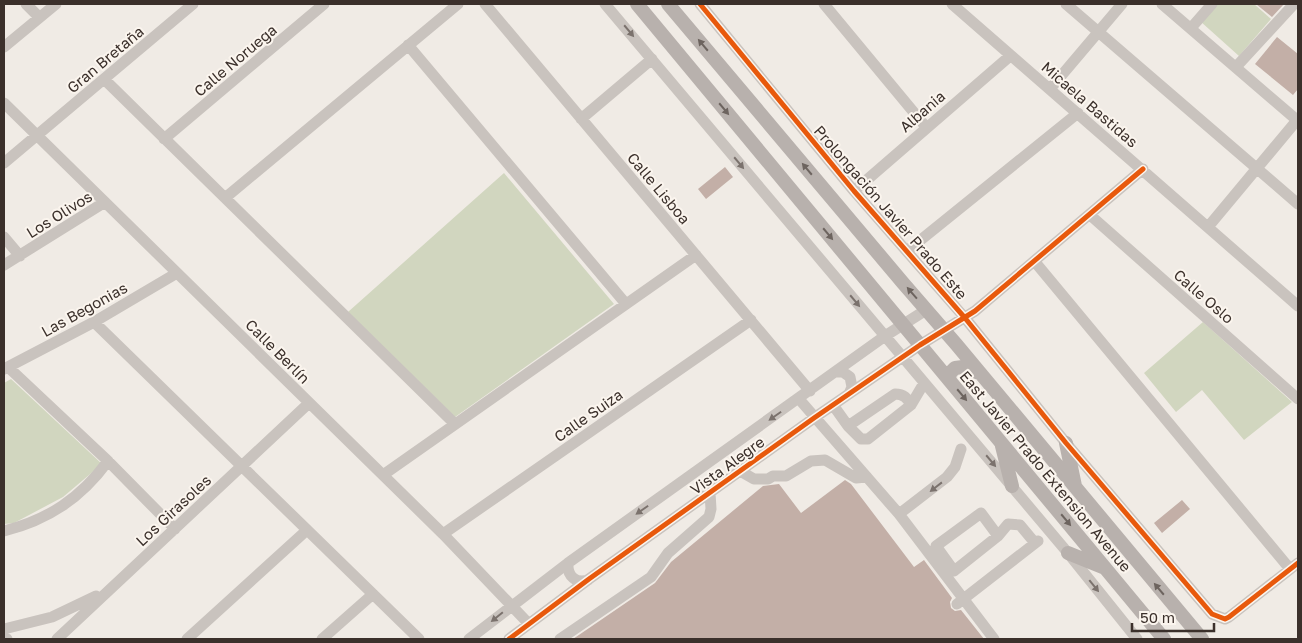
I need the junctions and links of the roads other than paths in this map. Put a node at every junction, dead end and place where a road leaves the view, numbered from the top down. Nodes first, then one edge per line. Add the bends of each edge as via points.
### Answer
1 (26, 4) edge
2 (56, 4) edge
3 (193, 4) edge
4 (324, 4) edge
5 (458, 4) edge
6 (485, 4) edge
7 (605, 4) edge
8 (637, 4) edge
9 (668, 4) edge
10 (700, 4) edge
11 (824, 4) edge
12 (952, 4) edge
13 (1066, 4) edge
14 (1122, 4) edge
15 (1162, 4) edge
16 (1212, 4) edge
17 (1294, 4) edge
18 (39, 17) junction
19 (1190, 28) junction
20 (1098, 32) junction
21 (408, 45) junction
22 (4, 48) edge
23 (1010, 56) junction
24 (652, 59) junction
25 (1236, 67) junction
26 (104, 79) junction
27 (1050, 89) junction
28 (4, 103) edge
29 (1078, 113) junction
30 (581, 118) junction
31 (1298, 120) edge
32 (926, 128) junction
33 (37, 136) junction
34 (164, 139) junction
35 (4, 163) edge
36 (1257, 168) junction
37 (1143, 169) junction
38 (854, 191) junction
39 (225, 198) junction
40 (105, 202) junction
41 (1298, 204) edge
42 (1090, 215) junction
43 (1208, 227) junction
44 (4, 236) edge
45 (907, 251) junction
46 (696, 255) junction
47 (20, 256) junction
48 (1035, 262) junction
49 (4, 266) edge
50 (177, 273) junction
51 (626, 304) junction
52 (1298, 306) edge
53 (926, 310) junction
54 (965, 318) junction
55 (751, 320) junction
56 (94, 322) junction
57 (903, 324) junction
58 (944, 330) junction
59 (885, 336) junction
60 (920, 345) junction
61 (902, 357) junction
62 (6, 368) edge
63 (836, 372) junction
64 (981, 375) junction
65 (949, 380) junction
66 (924, 383) junction
67 (810, 391) junction
68 (849, 394) junction
69 (799, 399) junction
70 (1298, 399) edge
71 (309, 402) junction
72 (833, 405) junction
73 (911, 405) junction
74 (814, 418) junction
75 (455, 424) junction
76 (848, 426) junction
77 (1002, 443) junction
78 (1066, 443) junction
79 (961, 449) dead end
80 (108, 461) junction
81 (242, 466) junction
82 (740, 471) junction
83 (383, 475) junction
84 (867, 477) junction
85 (1012, 486) junction
86 (1075, 489) junction
87 (710, 493) junction
88 (899, 514) junction
89 (175, 529) junction
90 (307, 530) junction
91 (4, 531) edge
92 (443, 534) junction
93 (998, 536) junction
94 (1068, 553) junction
95 (568, 563) junction
96 (1294, 566) edge
97 (1107, 569) junction
98 (589, 579) junction
99 (115, 584) junction
100 (373, 594) junction
101 (960, 602) junction
102 (512, 606) junction
103 (529, 624) junction
104 (4, 629) edge
105 (1129, 629) junction
106 (4, 638) edge
107 (7, 639) edge
108 (57, 639) edge
109 (187, 639) edge
110 (322, 639) edge
111 (419, 639) edge
112 (469, 639) edge
113 (509, 639) edge
114 (560, 639) edge
115 (994, 639) edge
116 (1123, 639) edge
117 (1137, 639) edge
118 (1164, 639) edge
119 (1202, 639) edge

1 - 18 street
2 - 18 street
3 - 26 street, Gran Bretaña
4 - 34 street, Calle Noruega
5 - 21 street
6 - 30 street, Calle Lisboa
7 -> 24 street
8 -> 57 main road
53 -> 9 main road
10 - 38 street, Prolongación Javier Prado Este
11 - 32 street
12 - 23 street, Micaela Bastidas
13 - 20 street
14 - 20 street
15 - 19 street
16 - 19 street
17 - 25 street
18 - 22 street
19 - 25 street
20 - 27 street
20 - 36 street
21 - 39 street
21 - 51 street
23 - 27 street, Micaela Bastidas
23 - 32 street, Albania
24 - 30 street
24 -> 59 street
25 - 31 street
26 - 33 street, Gran Bretaña
26 - 34 street
27 - 29 street, Micaela Bastidas
28 - 33 street, Calle Berlín
29 - 37 street, Micaela Bastidas
29 - 45 street
30 - 46 street, Calle Lisboa
31 - 36 street
32 - 38 street, Albania
33 - 35 street, Gran Bretaña
33 - 40 street, Calle Berlín
34 - 39 street
36 - 41 street
36 - 43 street
37 - 42 street, Vista Alegre
37 - 43 street, Micaela Bastidas
38 - 45 street, Prolongación Javier Prado Este
39 - 75 street
40 - 47 street, Los Olivos
40 - 50 street, Calle Berlín
42 - 48 street, Vista Alegre
42 - 70 street, Calle Oslo
43 - 52 street, Micaela Bastidas
44 - 47 street
45 - 54 street, Prolongación Javier Prado Este
46 - 51 street
46 - 55 street, Calle Lisboa
47 - 49 street, Los Olivos
48 - 54 street, Vista Alegre
48 - 96 street
50 - 56 street, Las Begonias
50 - 71 street, Calle Berlín
51 - 75 street
53 - 57 street, Vista Alegre
53 - 58 main road
54 - 58 street, Vista Alegre
54 - 78 street, Prolongación Javier Prado Este
55 - 67 street, Calle Lisboa
55 - 92 street, Calle Suiza
56 - 62 street, Las Begonias
56 - 81 street
57 - 59 street, Vista Alegre
57 - 60 main road, East Javier Prado Extension Avenue
58 - 60 street, Vista Alegre
58 - 64 main road, East Javier Prado Extension Avenue
59 - 61 street
59 - 63 street, Vista Alegre
60 - 61 street, Vista Alegre
60 - 65 main road, East Javier Prado Extension Avenue
61 - 66 street
61 - 68 street, Vista Alegre
62 - 80 street
63 - 67 street, Vista Alegre
63 - 68 street via 850,377 852,387
64 - 65 main road via 959,367 952,370
64 - 86 main road, East Javier Prado Extension Avenue
65 -> 77 main road, East Javier Prado Extension Avenue
66 - 73 street
66 -> 85 street
67 - 69 street, Vista Alegre
68 - 72 street, Vista Alegre
69 - 74 street
69 -> 95 street, Vista Alegre
71 - 81 street, Los Girasoles
71 - 83 street, Calle Berlín
72 - 74 street, Vista Alegre
72 - 76 street
73 - 76 street via 906,397 895,394
73 - 76 street via 868,439 861,439
74 - 82 street, Vista Alegre
74 - 84 street
75 - 83 street
77 - 85 main road
77 -> 97 main road, East Javier Prado Extension Avenue
78 - 86 main road
78 - 96 street, Prolongación Javier Prado Este via 1212,614 1225,619 1229,617
79 -> 88 street via 948,477
80 - 89 street
80 - 91 street via 80,494 57,511
81 - 89 street, Los Girasoles
81 - 90 street
82 - 84 street via 754,479 768,479 786,476 811,461 825,460 856,478
82 - 87 street, Vista Alegre
83 - 92 street, Calle Berlín
84 - 88 street
85 - 94 street
119 -> 86 main road, East Javier Prado Extension Avenue
87 - 98 street, Vista Alegre
87 - 114 street via 710,517 668,553 651,576
88 - 101 street
89 - 99 street, Los Girasoles
90 - 100 street
90 - 109 street
92 - 102 street, Calle Berlín
93 - 93 street via 981,513 936,546 954,571
93 - 101 street via 1008,524 1020,525 1036,542
94 - 97 main road
94 -> 105 street
95 - 98 street via 567,569 573,578
95 - 102 street, Vista Alegre
97 - 118 main road, East Javier Prado Extension Avenue
98 - 103 street, Vista Alegre
99 - 104 street via 69,610
99 - 108 street, Los Girasoles
100 - 110 street
100 - 111 street
101 - 115 street
102 - 103 street, Calle Berlín
102 -> 112 street, Vista Alegre
103 - 113 street, Vista Alegre
105 - 116 street
105 - 117 street
106 - 107 street

